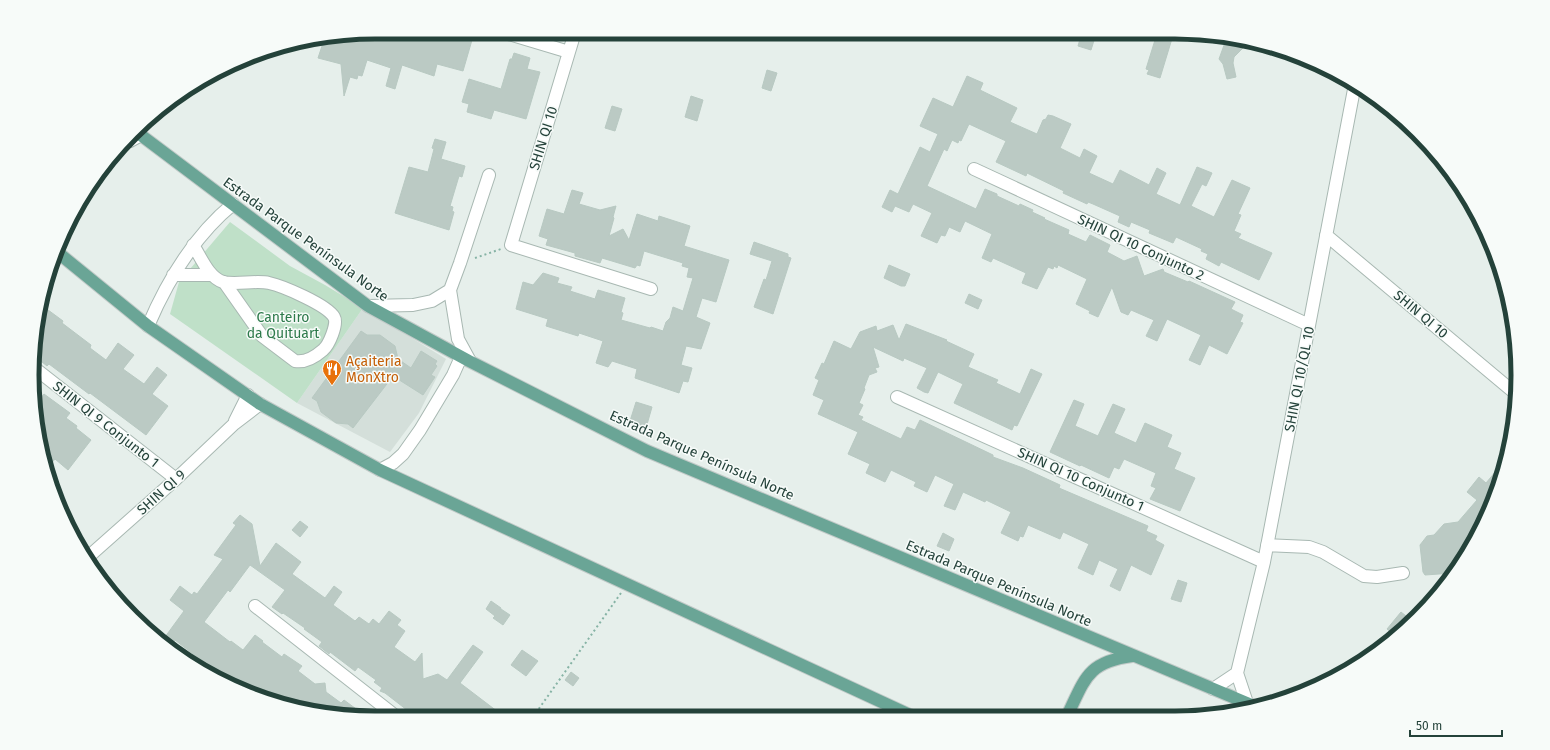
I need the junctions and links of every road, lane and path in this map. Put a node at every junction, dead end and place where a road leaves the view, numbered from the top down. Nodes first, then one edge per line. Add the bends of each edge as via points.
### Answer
1 (525, 39) edge
2 (573, 39) edge
3 (569, 52) junction
4 (1354, 91) edge
5 (137, 137) edge
6 (974, 169) dead end
7 (489, 175) dead end
8 (233, 204) junction
9 (1326, 235) junction
10 (193, 245) junction
11 (512, 245) junction
12 (61, 255) edge
13 (460, 263) junction
14 (212, 275) junction
15 (173, 276) junction
16 (224, 282) junction
17 (650, 288) dead end
18 (450, 290) junction
19 (368, 306) junction
20 (1309, 325) junction
21 (148, 326) junction
22 (466, 359) junction
23 (39, 372) edge
24 (1510, 389) edge
25 (248, 395) junction
26 (897, 397) dead end
27 (260, 404) junction
28 (234, 424) junction
29 (380, 470) junction
30 (176, 479) junction
31 (1267, 545) junction
32 (91, 554) edge
33 (1264, 562) junction
34 (1403, 573) dead end
35 (628, 584) junction
36 (255, 606) dead end
37 (1133, 655) junction
38 (1237, 672) junction
39 (1213, 689) junction
40 (1248, 703) edge
41 (1250, 703) edge
42 (389, 711) edge
43 (537, 711) edge
44 (901, 711) edge
45 (1069, 711) edge

1 - 3 street
2 - 3 street, SHIN QI 10
3 - 11 street, SHIN QI 10
4 - 9 street, SHIN QI 10/QL 10
5 - 8 main road, Estrada Parque Península Norte
6 - 20 street, SHIN QI 10 Conjunto 2
7 - 13 street
8 - 10 street
8 - 19 main road, Estrada Parque Península Norte
9 - 20 street, SHIN QI 10/QL 10
9 - 24 street, SHIN QI 10
10 - 14 street
10 - 15 street
11 - 13 path
11 - 17 street
12 - 21 main road
13 - 18 street
14 - 15 street
14 - 16 street
15 - 21 street
16 - 16 street via 262,336 295,361 309,360 328,343 335,322 334,317 309,298 268,282
18 - 19 street via 432,301 413,305
18 - 22 street via 458,339
19 - 22 main road, Estrada Parque Península Norte
20 - 31 street, SHIN QI 10/QL 10
21 - 25 main road
22 - 29 street via 403,454
22 - 37 main road, Estrada Parque Península Norte via 647,451
23 - 30 street, SHIN QI 9 Conjunto 1
25 - 27 main road
25 - 28 street, SHIN QI 9
26 - 33 street, SHIN QI 10 Conjunto 1
27 - 28 street, SHIN QI 9
27 - 29 main road
28 - 30 street, SHIN QI 9
29 - 35 main road
30 - 32 street, SHIN QI 9
31 - 33 street, SHIN QI 10/QL 10
31 - 34 street via 1309,547 1323,552 1364,576
33 - 38 street, SHIN QI 10/QL 10
35 - 43 path
35 - 44 main road
36 - 42 street
37 - 39 main road, Estrada Parque Península Norte
37 - 45 main road via 1106,661 1095,668 1086,677
38 - 39 street
38 - 41 street
39 - 40 main road, Estrada Parque Península Norte

